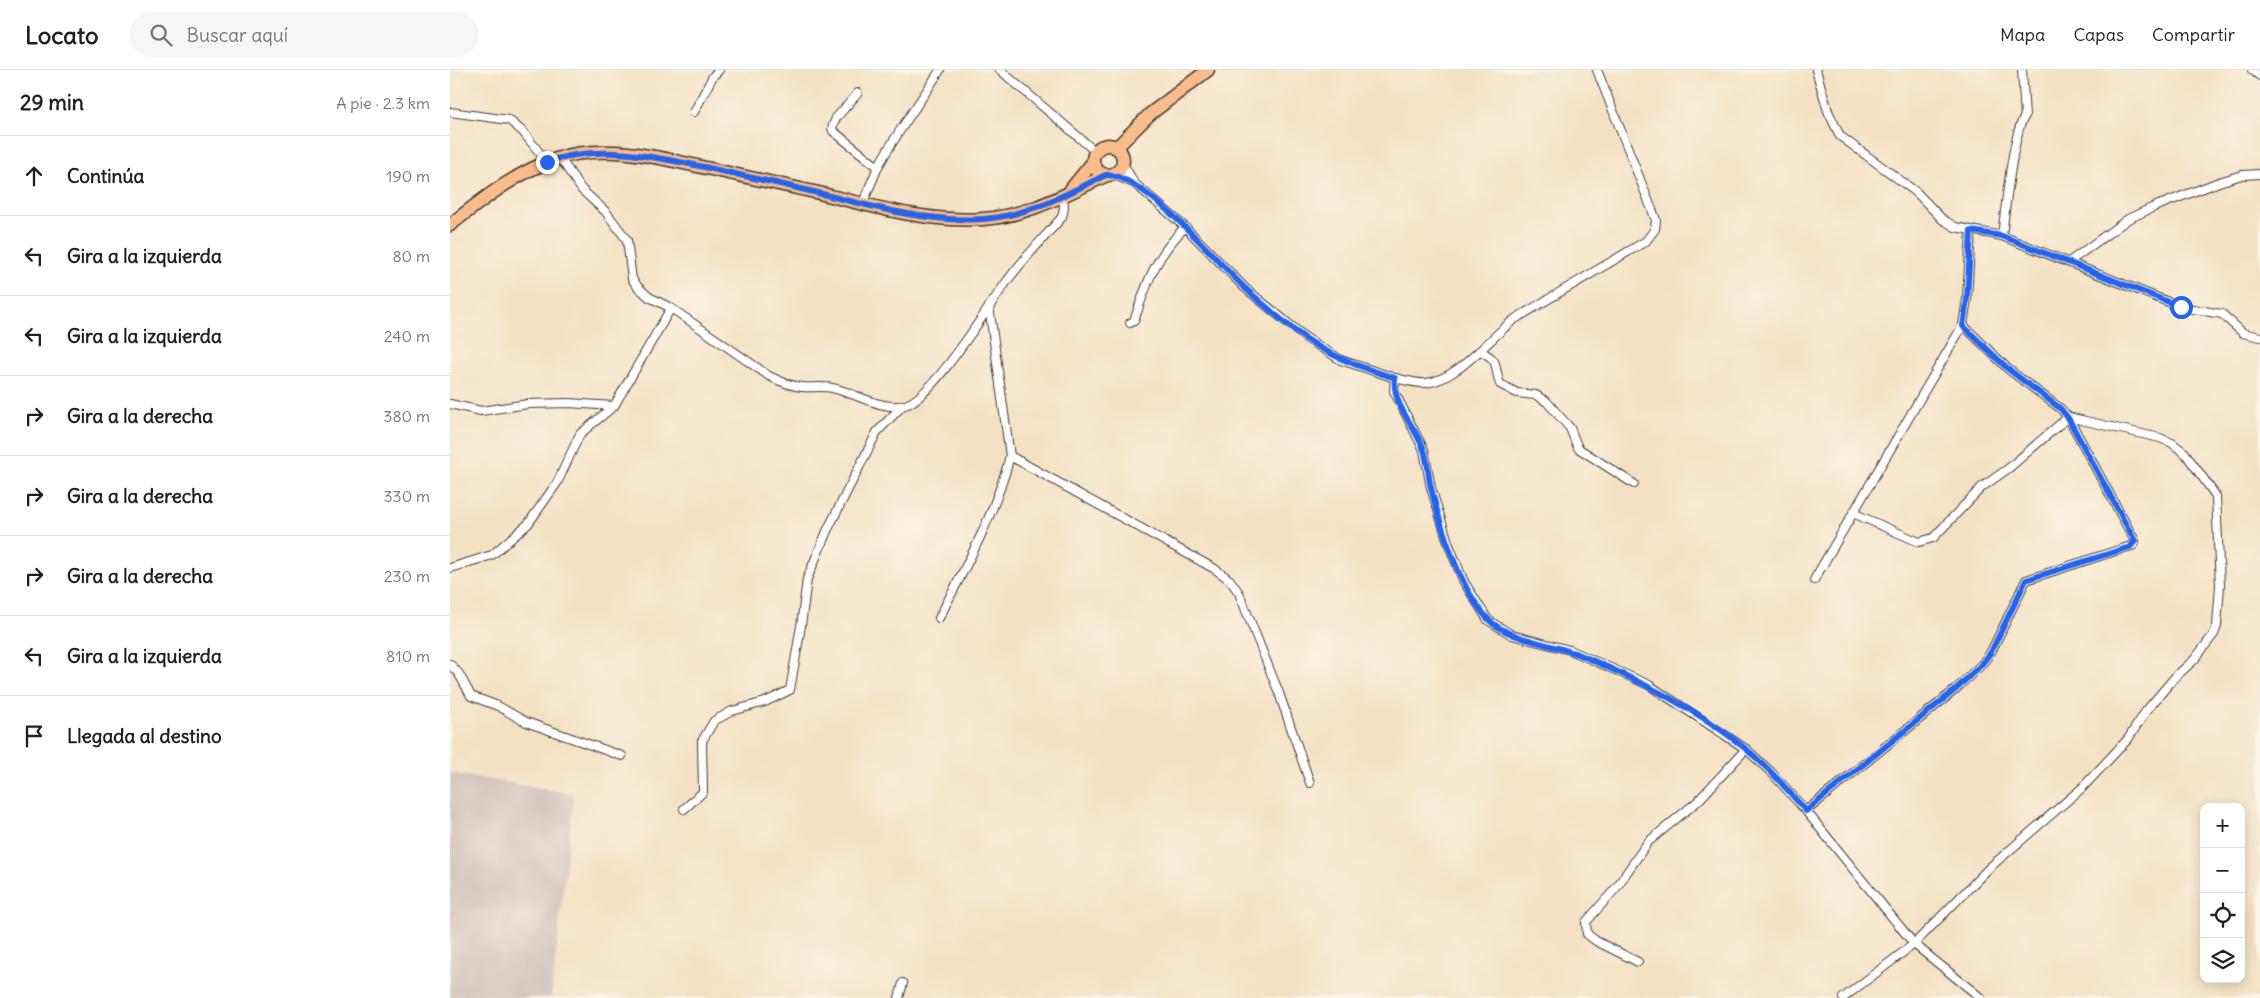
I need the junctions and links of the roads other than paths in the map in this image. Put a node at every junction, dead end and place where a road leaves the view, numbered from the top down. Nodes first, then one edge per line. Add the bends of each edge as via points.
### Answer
1 (719, 70) edge
2 (940, 70) edge
3 (1000, 70) edge
4 (1208, 70) edge
5 (1597, 70) edge
6 (1816, 70) edge
7 (2022, 70) edge
8 (2252, 70) edge
9 (2260, 76) edge
10 (858, 93) dead end
11 (450, 112) edge
12 (694, 112) dead end
13 (1116, 148) junction
14 (1094, 157) junction
15 (560, 158) junction
16 (547, 162) junction
17 (1122, 162) junction
18 (878, 167) junction
19 (1109, 174) junction
20 (2260, 174) edge
21 (1134, 183) junction
22 (1065, 194) junction
23 (862, 205) junction
24 (450, 226) edge
25 (1185, 227) junction
26 (1971, 231) junction
27 (2002, 236) junction
28 (2069, 262) junction
29 (989, 306) junction
30 (671, 308) junction
31 (1130, 323) dead end
32 (1963, 326) junction
33 (2260, 337) edge
34 (1480, 351) junction
35 (1395, 378) junction
36 (450, 404) edge
37 (903, 405) junction
38 (614, 406) junction
39 (2068, 418) junction
40 (1010, 456) junction
41 (1634, 484) dead end
42 (1853, 514) junction
43 (450, 568) edge
44 (1814, 580) dead end
45 (939, 618) dead end
46 (450, 664) edge
47 (1746, 749) junction
48 (622, 756) dead end
49 (1310, 783) dead end
50 (684, 810) dead end
51 (1806, 811) junction
52 (1914, 944) junction
53 (1638, 962) dead end
54 (903, 983) dead end
55 (899, 998) edge
56 (1843, 998) edge
57 (1981, 998) edge

1 - 12 street
2 - 18 street
3 - 14 street
4 - 13 main road via 1150,114
5 - 34 street via 1656,220 1656,229 1646,241 1500,330
6 - 26 street via 1828,111 1840,136 1916,192 1942,220
7 - 27 street via 2024,116 2016,140
8 - 9 street
10 - 18 street via 836,118 832,128
11 - 16 street via 509,120
13 - 14 main road via 1107,146
13 - 17 main road
14 - 19 main road via 1099,172
14 - 22 main road
15 - 16 main road
15 - 23 main road via 618,152 673,160
15 - 30 street via 582,190 606,212 627,240 632,279 649,297
16 - 24 main road via 484,197
17 - 19 main road via 1119,170
17 - 21 street
18 - 23 street
19 - 21 street
19 - 22 main road
20 - 28 street via 2219,182 2154,207 2128,219
21 - 25 street
22 - 23 main road via 1042,206 982,219 950,218
22 - 29 street via 1062,217
25 - 31 street via 1160,256 1150,274 1134,321
25 - 35 street via 1245,288 1306,338 1342,360
26 - 27 street
26 - 32 street
27 - 28 street
28 - 33 street via 2181,307 2222,314 2243,333
29 - 37 street via 932,385 913,402
29 - 40 street
30 - 37 street via 780,382 800,387 832,388 890,405
30 - 38 street
32 - 39 street via 2008,369 2061,409
32 - 42 street
34 - 35 street via 1445,377 1425,384
34 - 41 street via 1492,356 1496,362 1500,384 1517,393 1536,395 1547,402 1570,428 1578,448
35 - 47 street via 1394,390 1424,450 1431,488 1449,545 1464,582 1488,620 1512,635 1570,650 1649,685
36 - 38 street via 481,411 553,404
37 - 50 street via 877,432 807,578 790,690 765,702 732,710 714,720 702,741 703,792
38 - 43 street via 580,434 557,483 528,524 492,555
39 - 42 street via 2009,468 1982,486 1933,538 1920,542
39 - 51 street via 2135,541 2134,545 2026,580 1982,664 1948,696
39 - 52 street via 2172,443 2185,453 2213,488 2218,502 2217,626 2194,660 2174,678 2146,710 2128,739 2082,788 1990,868
40 - 45 street via 983,534
40 - 49 street via 1230,580 1280,693
42 - 44 street
46 - 48 street via 471,696 526,722
47 - 51 street
47 - 53 street via 1698,800 1648,842 1616,888 1586,922 1587,934 1596,941
51 - 52 street
52 - 56 street
52 - 57 street
54 - 55 street

